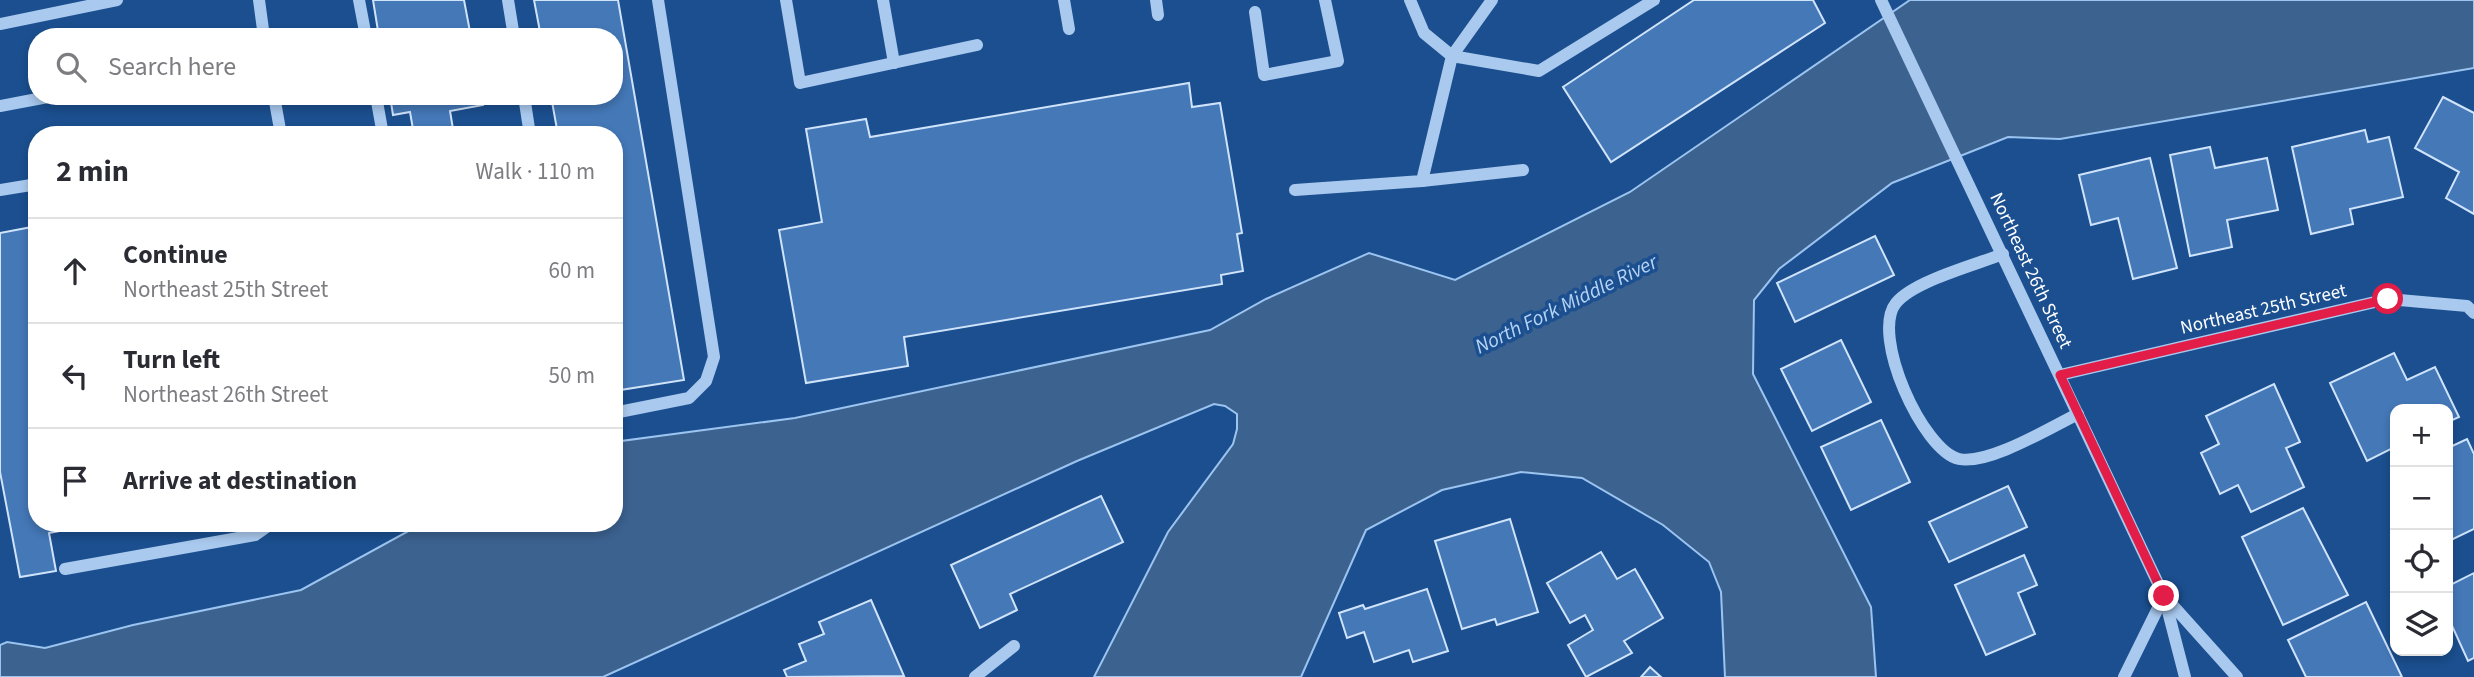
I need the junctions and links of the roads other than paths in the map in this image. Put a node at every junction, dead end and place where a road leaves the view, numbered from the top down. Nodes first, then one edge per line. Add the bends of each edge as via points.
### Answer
1 (117, 0) edge
2 (259, 0) edge
3 (359, 0) edge
4 (508, 0) edge
5 (658, 0) edge
6 (786, 0) edge
7 (883, 0) edge
8 (1064, 0) edge
9 (1156, 0) edge
10 (1325, 0) edge
11 (1409, 0) edge
12 (1492, 0) edge
13 (1654, 0) edge
14 (1881, 0) edge
15 (1255, 12) dead end
16 (1158, 15) dead end
17 (0, 24) edge
18 (263, 28) edge
19 (364, 28) edge
20 (513, 28) edge
21 (1069, 29) dead end
22 (977, 45) dead end
23 (1452, 55) junction
24 (894, 63) junction
25 (28, 101) edge
26 (276, 105) edge
27 (378, 105) edge
28 (525, 105) edge
29 (0, 106) edge
30 (279, 126) edge
31 (381, 126) edge
32 (529, 126) edge
33 (1523, 170) dead end
34 (1422, 181) junction
35 (28, 185) edge
36 (0, 190) edge
37 (1295, 190) dead end
38 (2003, 254) junction
39 (2474, 313) edge
40 (2060, 375) junction
41 (623, 411) edge
42 (2078, 414) junction
43 (259, 532) edge
44 (65, 569) dead end
45 (2164, 596) junction
46 (1014, 646) dead end
47 (975, 677) edge
48 (2124, 677) edge
49 (2185, 677) edge
50 (2237, 677) edge

1 - 17 street
2 - 18 street
3 - 19 street
4 - 20 street
5 - 41 street via 714,357 706,381 689,398
6 - 24 street via 800,83
7 - 24 street
8 - 21 street
9 - 16 street
10 - 15 street via 1338,61 1264,75
11 - 23 street via 1424,33
12 - 23 street
13 - 23 street via 1539,71
14 - 38 street, Northeast 26th Street
22 - 24 street
23 - 34 street
25 - 29 street
26 - 30 street
27 - 31 street
28 - 32 street
33 - 34 street
34 - 37 street
35 - 36 street
38 - 40 street, Northeast 26th Street
38 - 42 street via 1911,291 1895,304 1887,331 1894,367 1940,450 1961,459 1999,453
39 - 40 street, Northeast 25th Street via 2468,306 2388,299
40 - 42 street, Northeast 26th Street
42 - 45 street, Northeast 26th Street
43 - 44 street
45 - 48 street
45 - 49 street, Northeast 26th Street
45 - 50 street, Northeast 26th Street
46 - 47 street

